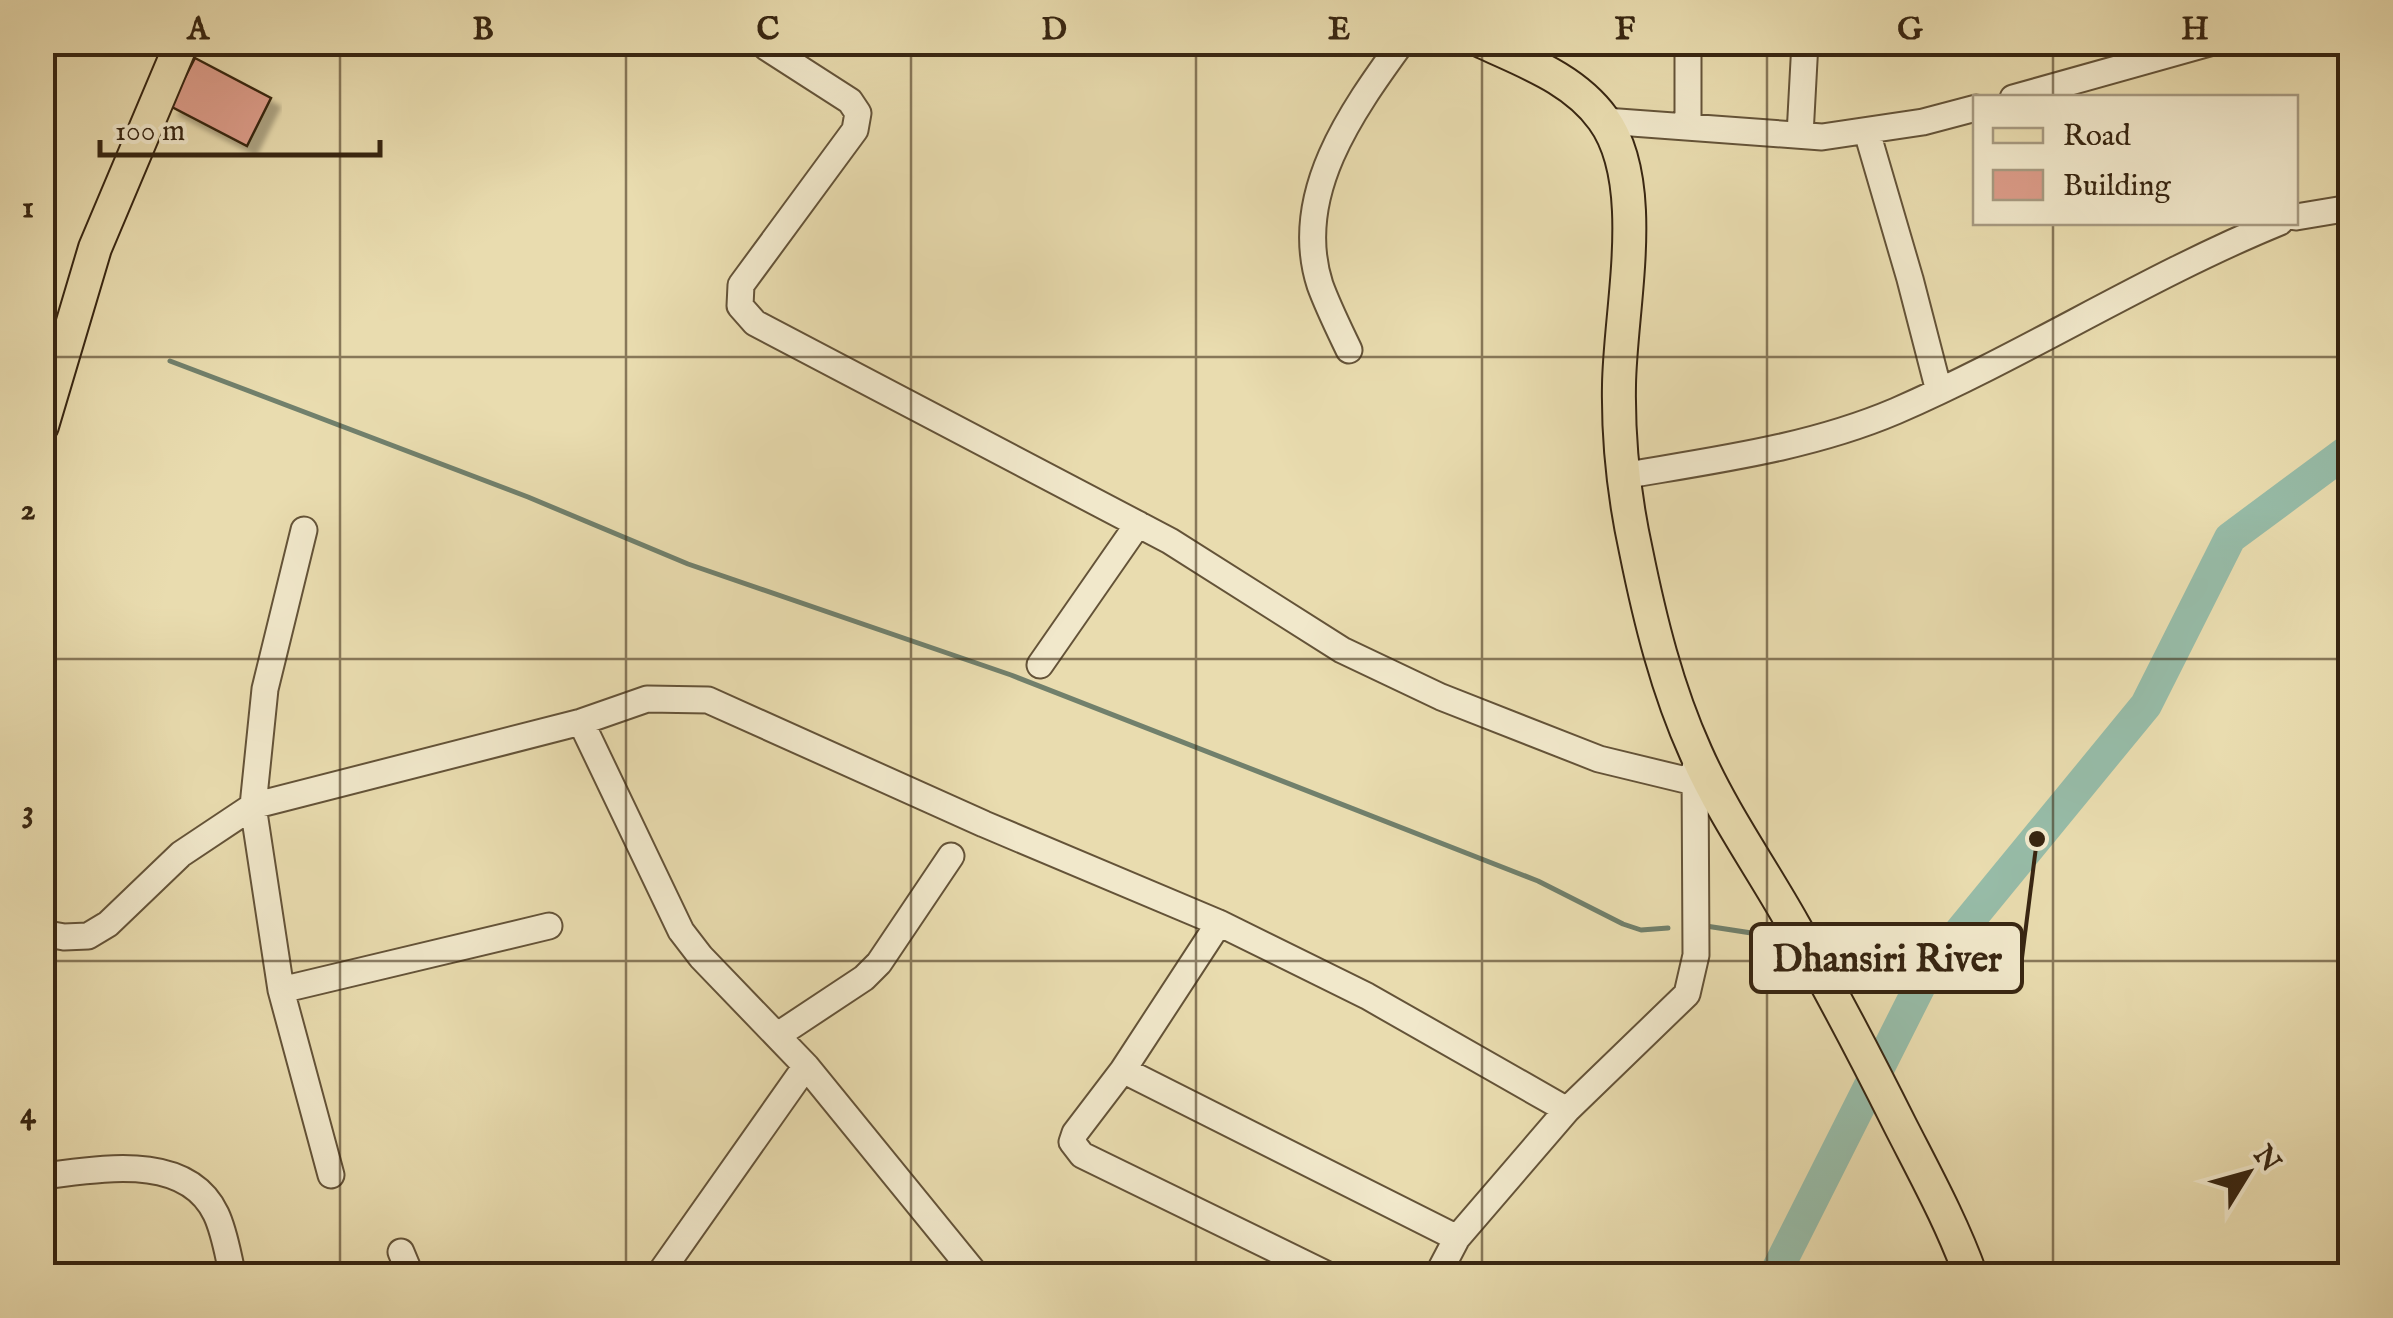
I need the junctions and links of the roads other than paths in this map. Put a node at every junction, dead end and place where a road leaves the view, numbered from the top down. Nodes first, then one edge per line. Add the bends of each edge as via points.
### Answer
1 (182, 42) edge
2 (1402, 42) edge
3 (1484, 42) edge
4 (1805, 42) edge
5 (2213, 42) edge
6 (766, 47) dead end
7 (1685, 48) edge
8 (2024, 95) edge
9 (1973, 109) edge
10 (1606, 122) junction
11 (1688, 127) junction
12 (1867, 132) junction
13 (1800, 135) junction
14 (2350, 208) edge
15 (2298, 217) edge
16 (2273, 225) edge
17 (1348, 350) dead end
18 (1939, 391) junction
19 (42, 426) edge
20 (1622, 476) junction
21 (1138, 524) junction
22 (304, 530) dead end
23 (1040, 665) dead end
24 (581, 722) junction
25 (1695, 768) junction
26 (253, 806) junction
27 (950, 856) dead end
28 (1219, 923) junction
29 (549, 926) dead end
30 (42, 933) edge
31 (280, 990) junction
32 (778, 1035) junction
33 (806, 1066) junction
34 (1123, 1070) junction
35 (1568, 1110) junction
36 (331, 1175) dead end
37 (42, 1176) edge
38 (1456, 1238) junction
39 (233, 1276) edge
40 (658, 1276) edge
41 (977, 1276) edge
42 (1330, 1276) edge
43 (1437, 1276) edge
44 (1971, 1276) edge

1 - 19 main road via 95,248
2 - 17 street via 1362,96 1318,190 1313,232 1319,282
3 - 10 main road via 1564,82
4 - 13 street
5 - 8 street
6 - 21 street via 850,101 858,113 855,130 742,285 746,316
7 - 11 street
9 - 12 street
10 - 11 street
10 - 20 main road via 1628,181
11 - 13 street
12 - 13 street
12 - 18 street
14 - 15 street
16 - 18 street
18 - 20 street via 1813,440
20 - 25 main road via 1657,642
21 - 23 street
21 - 25 street via 1342,650 1441,697 1599,758
22 - 26 street via 264,689
24 - 26 street
24 - 28 street via 647,699 708,700
24 - 32 street via 682,932
25 - 35 street via 1696,954 1687,994
25 - 44 main road via 1841,1010
26 - 30 street via 181,854 108,924 88,936
26 - 31 street
27 - 32 street via 864,978
28 - 34 street
28 - 35 street via 1367,996
29 - 31 street
31 - 36 street
32 - 33 street
33 - 40 street
33 - 41 street
34 - 38 street
34 - 42 street via 1075,1133 1075,1149
35 - 38 street
37 - 39 street via 117,1168 189,1182 216,1215
38 - 43 street

